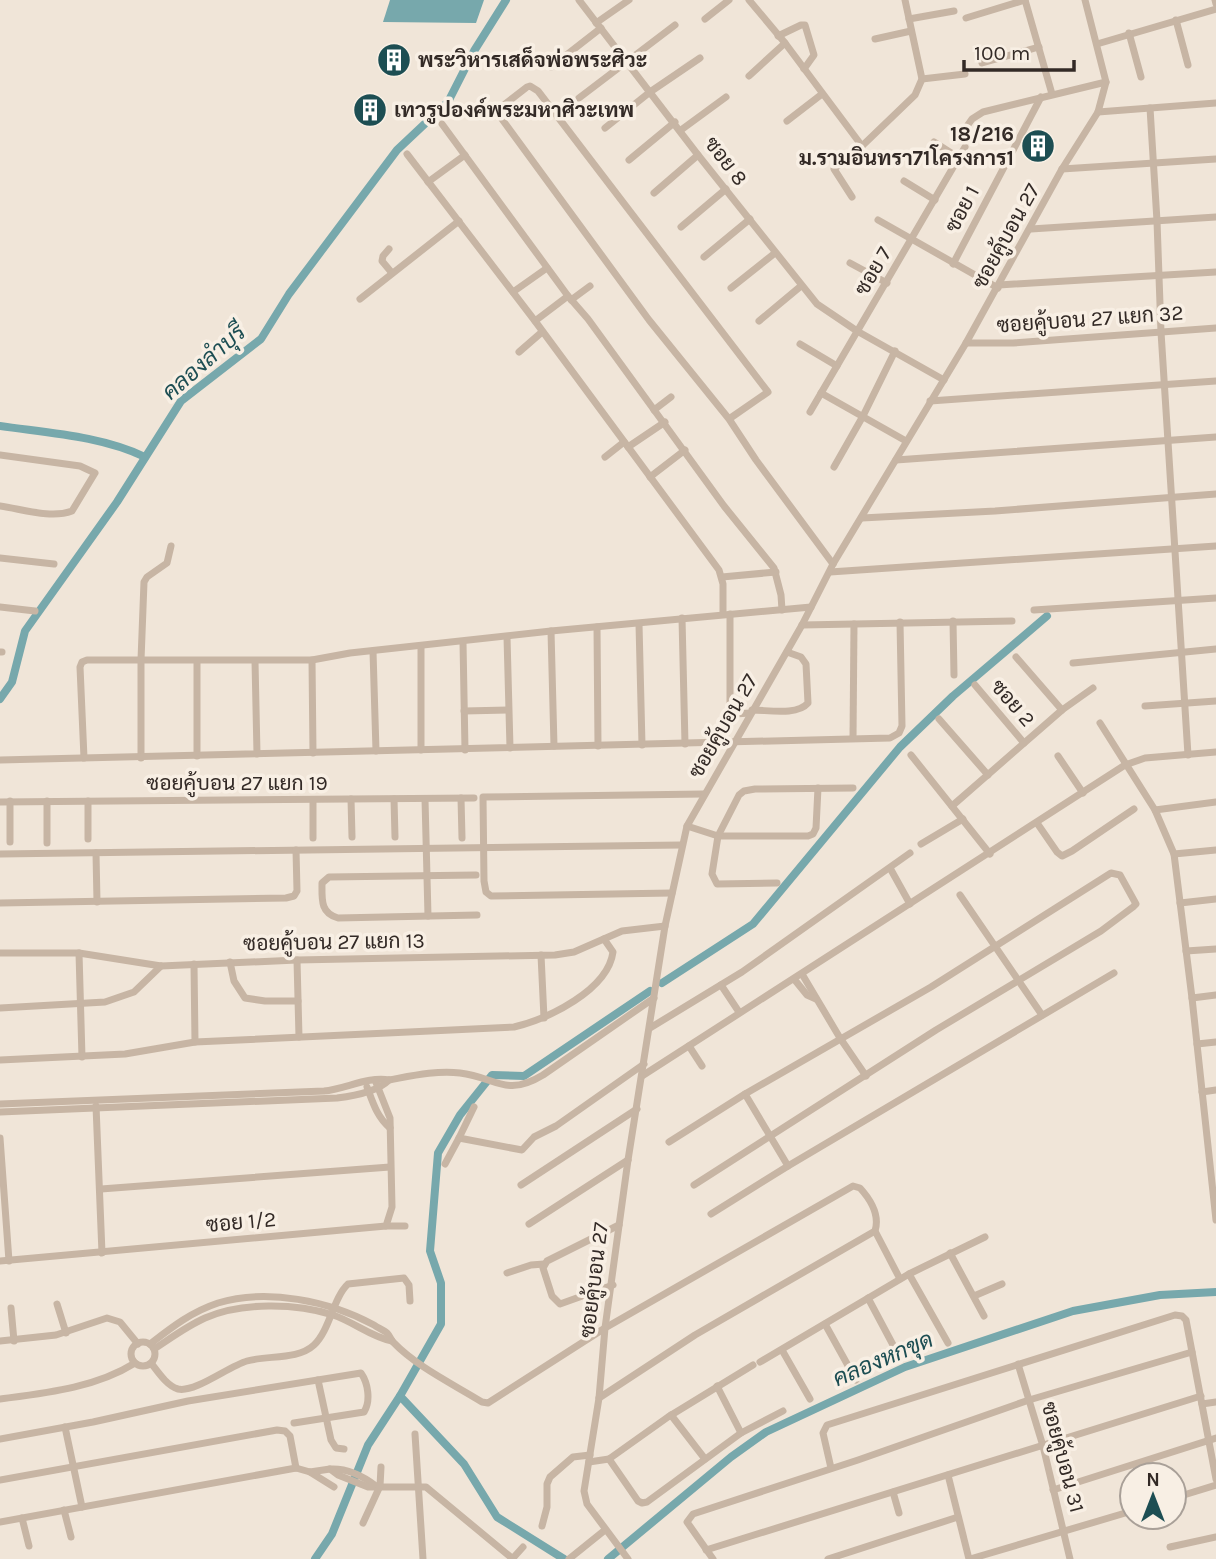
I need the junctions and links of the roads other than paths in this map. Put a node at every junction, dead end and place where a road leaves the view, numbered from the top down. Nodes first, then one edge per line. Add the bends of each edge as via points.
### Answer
1 (579, 0) edge
2 (629, 0) edge
3 (729, 0) edge
4 (749, 0) edge
5 (905, 0) edge
6 (1025, 0) edge
7 (1086, 0) edge
8 (1216, 4) edge
9 (954, 11) dead end
10 (967, 18) dead end
11 (705, 19) dead end
12 (909, 19) junction
13 (1176, 20) junction
14 (675, 25) dead end
15 (598, 26) junction
16 (911, 31) junction
17 (1129, 33) junction
18 (778, 36) junction
19 (876, 39) dead end
20 (785, 43) junction
21 (1097, 44) junction
22 (1039, 47) junction
23 (700, 58) dead end
24 (626, 61) junction
25 (982, 63) dead end
26 (1188, 65) dead end
27 (551, 67) dead end
28 (804, 69) junction
29 (965, 74) dead end
30 (749, 76) dead end
31 (1141, 77) dead end
32 (922, 79) junction
33 (1106, 82) junction
34 (650, 92) junction
35 (822, 94) junction
36 (1052, 94) junction
37 (726, 97) dead end
38 (1041, 97) junction
39 (579, 98) dead end
40 (1216, 103) edge
41 (1150, 108) junction
42 (1098, 112) junction
43 (787, 121) dead end
44 (675, 122) junction
45 (442, 124) dead end
46 (605, 128) dead end
47 (681, 130) junction
48 (965, 130) dead end
49 (934, 142) dead end
50 (862, 146) junction
51 (965, 147) dead end
52 (407, 154) dead end
53 (465, 155) junction
54 (698, 155) junction
55 (959, 158) junction
56 (1216, 159) edge
57 (628, 160) dead end
58 (1153, 163) junction
59 (1062, 169) junction
60 (904, 181) dead end
61 (428, 182) junction
62 (726, 189) junction
63 (654, 193) dead end
64 (852, 197) dead end
65 (935, 200) junction
66 (1216, 216) edge
67 (750, 219) junction
68 (878, 220) dead end
69 (459, 221) junction
70 (1157, 221) junction
71 (681, 227) dead end
72 (1031, 229) junction
73 (911, 240) junction
74 (389, 249) dead end
75 (775, 253) junction
76 (704, 257) dead end
77 (850, 263) dead end
78 (953, 264) junction
79 (547, 268) junction
80 (1216, 272) edge
81 (392, 273) junction
82 (1159, 276) junction
83 (887, 283) junction
84 (590, 286) dead end
85 (801, 286) junction
86 (998, 287) junction
87 (731, 288) dead end
88 (513, 292) junction
89 (569, 298) junction
90 (360, 299) dead end
91 (535, 321) junction
92 (758, 321) dead end
93 (1216, 328) edge
94 (857, 331) junction
95 (542, 332) junction
96 (1161, 332) junction
97 (966, 343) junction
98 (800, 344) dead end
99 (895, 351) junction
100 (519, 352) dead end
101 (837, 366) junction
102 (944, 380) junction
103 (1216, 381) edge
104 (1166, 384) junction
105 (821, 393) junction
106 (671, 397) dead end
107 (930, 401) junction
108 (654, 410) junction
109 (810, 412) dead end
110 (863, 416) junction
111 (729, 419) junction
112 (665, 422) junction
113 (1216, 438) edge
114 (1168, 440) junction
115 (906, 441) junction
116 (626, 445) junction
117 (685, 450) junction
118 (0, 455) edge
119 (605, 457) dead end
120 (896, 460) junction
121 (834, 467) dead end
122 (650, 477) junction
123 (1216, 494) edge
124 (1173, 496) junction
125 (0, 506) edge
126 (862, 518) junction
127 (171, 546) dead end
128 (1216, 546) edge
129 (1176, 549) junction
130 (0, 558) edge
131 (54, 564) dead end
132 (832, 568) junction
133 (776, 572) junction
134 (722, 577) junction
135 (1216, 598) edge
136 (1179, 600) junction
137 (0, 607) edge
138 (811, 607) junction
139 (782, 610) junction
140 (1034, 610) dead end
141 (35, 611) dead end
142 (727, 614) junction
143 (682, 618) junction
144 (953, 621) junction
145 (1012, 621) dead end
146 (900, 622) junction
147 (639, 624) junction
148 (854, 624) junction
149 (802, 625) junction
150 (597, 627) junction
151 (551, 631) junction
152 (508, 637) junction
153 (463, 642) junction
154 (421, 647) junction
155 (1216, 649) edge
156 (373, 651) junction
157 (787, 652) junction
158 (1182, 652) junction
159 (1016, 657) dead end
160 (141, 660) junction
161 (312, 660) junction
162 (197, 661) junction
163 (255, 661) junction
164 (1073, 663) dead end
165 (954, 675) dead end
166 (975, 685) dead end
167 (1093, 688) dead end
168 (1216, 701) edge
169 (1185, 704) junction
170 (1145, 706) dead end
171 (508, 710) junction
172 (1062, 710) junction
173 (464, 711) junction
174 (751, 711) junction
175 (939, 719) dead end
176 (1100, 723) dead end
177 (853, 738) junction
178 (734, 741) junction
179 (1024, 743) junction
180 (685, 744) junction
181 (642, 745) junction
182 (554, 746) junction
183 (598, 746) junction
184 (510, 748) junction
185 (421, 750) junction
186 (465, 750) junction
187 (376, 751) junction
188 (1216, 752) edge
189 (313, 753) junction
190 (257, 754) junction
191 (911, 755) dead end
192 (1188, 755) junction
193 (197, 756) junction
194 (1058, 756) dead end
195 (84, 758) junction
196 (141, 758) junction
197 (0, 760) edge
198 (1125, 765) junction
199 (988, 775) junction
200 (818, 788) junction
201 (853, 788) dead end
202 (1083, 793) junction
203 (703, 794) junction
204 (461, 798) junction
205 (478, 798) junction
206 (351, 799) junction
207 (394, 799) junction
208 (425, 799) junction
209 (313, 800) junction
210 (47, 801) junction
211 (88, 801) junction
212 (0, 802) edge
213 (10, 802) junction
214 (1216, 802) edge
215 (952, 806) junction
216 (1135, 810) dead end
217 (1154, 810) junction
218 (963, 819) junction
219 (1037, 823) junction
220 (687, 826) junction
221 (718, 835) junction
222 (352, 837) dead end
223 (395, 837) dead end
224 (313, 838) dead end
225 (462, 838) dead end
226 (88, 839) dead end
227 (10, 842) dead end
228 (47, 844) dead end
229 (921, 844) dead end
230 (681, 845) junction
231 (484, 847) junction
232 (426, 848) junction
233 (296, 850) junction
234 (1216, 850) edge
235 (96, 853) junction
236 (911, 853) dead end
237 (0, 854) edge
238 (990, 854) junction
239 (1174, 854) junction
240 (890, 868) junction
241 (426, 875) junction
242 (476, 875) dead end
243 (777, 883) dead end
244 (672, 892) junction
245 (960, 895) dead end
246 (1216, 899) edge
247 (97, 902) junction
248 (0, 903) edge
249 (1180, 903) junction
250 (910, 904) junction
251 (477, 915) dead end
252 (428, 916) junction
253 (666, 926) junction
254 (604, 939) junction
255 (995, 946) junction
256 (1216, 949) edge
257 (1186, 951) junction
258 (79, 953) junction
259 (0, 954) edge
260 (541, 955) junction
261 (297, 960) junction
262 (230, 962) junction
263 (194, 964) junction
264 (161, 966) junction
265 (1114, 973) dead end
266 (802, 974) junction
267 (794, 979) junction
268 (1018, 980) junction
269 (721, 985) junction
270 (1216, 995) edge
271 (654, 998) junction
272 (1192, 998) junction
273 (816, 999) junction
274 (298, 1001) junction
275 (82, 1004) junction
276 (0, 1008) edge
277 (739, 1012) junction
278 (1042, 1016) junction
279 (544, 1018) junction
280 (650, 1028) junction
281 (299, 1037) junction
282 (840, 1038) junction
283 (195, 1042) junction
284 (1216, 1042) edge
285 (1197, 1044) junction
286 (689, 1046) junction
287 (82, 1057) junction
288 (0, 1060) edge
289 (644, 1064) junction
290 (702, 1066) dead end
291 (642, 1076) junction
292 (866, 1076) junction
293 (376, 1084) junction
294 (367, 1087) junction
295 (1216, 1090) edge
296 (1202, 1092) junction
297 (745, 1094) junction
298 (0, 1104) edge
299 (96, 1105) junction
300 (474, 1107) dead end
301 (637, 1109) junction
302 (0, 1112) edge
303 (390, 1128) junction
304 (1207, 1136) junction
305 (1216, 1136) edge
306 (771, 1137) junction
307 (0, 1138) edge
308 (458, 1138) junction
309 (669, 1142) dead end
310 (628, 1160) junction
311 (445, 1164) dead end
312 (788, 1166) junction
313 (390, 1167) junction
314 (1, 1170) edge
315 (1214, 1183) edge
316 (521, 1185) dead end
317 (694, 1185) dead end
318 (101, 1189) junction
319 (710, 1214) dead end
320 (3, 1217) edge
321 (1216, 1220) edge
322 (529, 1224) dead end
323 (619, 1225) junction
324 (386, 1226) junction
325 (405, 1226) dead end
326 (875, 1231) junction
327 (985, 1237) dead end
328 (103, 1253) junction
329 (950, 1253) junction
330 (4, 1261) edge
331 (544, 1264) junction
332 (507, 1273) dead end
333 (909, 1274) junction
334 (900, 1279) junction
335 (1002, 1284) dead end
336 (612, 1285) junction
337 (974, 1296) junction
338 (867, 1298) junction
339 (411, 1301) dead end
340 (272, 1302) junction
341 (57, 1304) dead end
342 (215, 1305) junction
343 (11, 1308) dead end
344 (334, 1311) junction
345 (218, 1313) junction
346 (985, 1316) dead end
347 (825, 1324) junction
348 (605, 1328) junction
349 (66, 1332) junction
350 (0, 1341) edge
351 (15, 1341) junction
352 (138, 1343) junction
353 (948, 1343) dead end
354 (152, 1346) junction
355 (782, 1350) junction
356 (1192, 1352) junction
357 (900, 1358) dead end
358 (135, 1363) junction
359 (151, 1363) junction
360 (1018, 1364) junction
361 (318, 1380) junction
362 (856, 1380) dead end
363 (717, 1386) junction
364 (599, 1398) junction
365 (0, 1399) edge
366 (810, 1399) dead end
367 (1029, 1399) junction
368 (1201, 1400) junction
369 (1216, 1402) edge
370 (783, 1411) dead end
371 (671, 1415) junction
372 (325, 1417) junction
373 (294, 1423) dead end
374 (65, 1427) junction
375 (741, 1433) junction
376 (415, 1434) dead end
377 (0, 1439) edge
378 (1212, 1440) edge
379 (1043, 1446) junction
380 (344, 1449) dead end
381 (589, 1458) junction
382 (609, 1459) junction
383 (705, 1459) junction
384 (73, 1467) junction
385 (381, 1467) dead end
386 (296, 1468) junction
387 (831, 1468) junction
388 (310, 1472) junction
389 (948, 1475) junction
390 (1216, 1479) edge
391 (0, 1480) edge
392 (1216, 1485) edge
393 (334, 1487) dead end
394 (378, 1487) junction
395 (419, 1487) junction
396 (1054, 1490) junction
397 (893, 1492) junction
398 (1188, 1494) edge
399 (82, 1507) junction
400 (64, 1510) junction
401 (900, 1513) dead end
402 (1118, 1515) edge
403 (958, 1517) junction
404 (22, 1518) junction
405 (0, 1522) edge
406 (363, 1523) dead end
407 (542, 1526) dead end
408 (605, 1530) junction
409 (1065, 1532) junction
410 (71, 1537) dead end
411 (1216, 1537) edge
412 (29, 1546) dead end
413 (523, 1547) dead end
414 (1170, 1547) dead end
415 (706, 1550) junction
416 (626, 1557) edge
417 (423, 1559) edge
418 (513, 1559) edge
419 (569, 1559) edge
420 (713, 1559) edge
421 (828, 1559) edge
422 (970, 1559) edge
423 (1070, 1559) edge

1 - 15 street, ซอย 8
2 - 15 street
3 - 11 street
4 - 18 street
5 - 12 street
6 - 10 street
6 - 22 street
7 - 21 street, ซอยคู้บอน 27
8 - 13 street
9 - 12 street
12 - 16 street
13 - 17 street
13 - 26 street
14 - 24 street
15 - 24 street, ซอย 8
15 - 27 street
16 - 19 street
16 - 32 street
17 - 21 street
17 - 31 street
18 - 20 street
18 - 28 street via 805,25 814,55
20 - 28 street
20 - 30 street
21 - 33 street, ซอยคู้บอน 27
22 - 25 street
22 - 36 street
23 - 34 street
24 - 34 street, ซอย 8
24 - 39 street
28 - 35 street
29 - 32 street
32 - 50 street via 915,95
33 - 36 street
33 - 42 street, ซอยคู้บอน 27
34 - 44 street, ซอย 8
34 - 46 street
35 - 43 street
35 - 50 street
36 - 38 street
37 - 47 street
38 - 48 street via 977,114
38 - 78 street, ซอย 1
40 - 41 street
41 - 42 street
41 - 58 street
42 - 59 street, ซอยคู้บอน 27
44 - 47 street, ซอย 8
44 - 57 street
45 - 53 street
47 - 54 street, ซอย 8
49 - 55 street
50 - 64 street via 834,170
51 - 55 street, ซอย 7
52 - 61 street
53 - 61 street
53 - 79 street
54 - 62 street, ซอย 8
54 - 63 street
55 - 65 street, ซอย 7
56 - 58 street
58 - 59 street
58 - 70 street
59 - 72 street, ซอยคู้บอน 27
60 - 65 street
61 - 69 street
62 - 67 street, ซอย 8
62 - 71 street
65 - 73 street, ซอย 7
66 - 70 street
67 - 75 street, ซอย 8
67 - 76 street
68 - 73 street
69 - 81 street
69 - 88 street
70 - 72 street
70 - 82 street
72 - 86 street, ซอยคู้บอน 27
73 - 78 street
73 - 83 street, ซอย 7
74 - 81 street via 382,261
75 - 85 street, ซอย 8
75 - 87 street
77 - 83 street
78 - 86 street
79 - 88 street
79 - 89 street
80 - 82 street
81 - 90 street
82 - 86 street
82 - 96 street
83 - 94 street, ซอย 7
84 - 89 street
85 - 92 street
85 - 94 street, ซอย 8 via 823,310
86 - 97 street, ซอยคู้บอน 27
88 - 91 street
89 - 91 street
89 - 108 street
91 - 95 street
93 - 96 street, ซอยคู้บอน 27 แยก 32
94 - 99 street, ซอย 8
94 - 101 street, ซอย 7
95 - 100 street
95 - 116 street
96 - 97 street, ซอยคู้บอน 27 แยก 32
96 - 104 street
97 - 102 street, ซอยคู้บอน 27
98 - 101 street
99 - 102 street, ซอย 8
99 - 110 street
101 - 105 street, ซอย 7
102 - 107 street, ซอยคู้บอน 27
103 - 104 street
104 - 107 street
104 - 114 street
105 - 109 street, ซอย 7
105 - 110 street
106 - 108 street
107 - 115 street, ซอยคู้บอน 27
108 - 112 street
110 - 115 street
110 - 121 street
111 - 111 street via 768,392 538,91 527,87 496,111 649,320
111 - 132 street
112 - 116 street
112 - 117 street
113 - 114 street
114 - 120 street
114 - 124 street
115 - 120 street, ซอยคู้บอน 27
116 - 119 street
116 - 122 street
117 - 122 street
117 - 133 street
118 - 125 street via 80,466 94,473 69,512
120 - 126 street, ซอยคู้บอน 27
122 - 134 street
123 - 124 street
124 - 126 street
124 - 129 street
126 - 132 street, ซอยคู้บอน 27
127 - 160 street via 167,563 144,582
128 - 129 street
129 - 132 street
129 - 136 street
130 - 131 street
132 - 138 street, ซอยคู้บอน 27
133 - 134 street
133 - 139 street
134 - 142 street
135 - 136 street
136 - 140 street
136 - 158 street
137 - 141 street
138 - 139 street
138 - 149 street, ซอยคู้บอน 27
139 - 142 street
142 - 143 street
142 - 174 street via 730,710 735,714
143 - 147 street
143 - 180 street
144 - 145 street
144 - 146 street
144 - 165 street
146 - 148 street
146 - 177 street via 902,726 890,738
147 - 150 street
147 - 181 street
148 - 149 street
148 - 177 street
149 - 157 street, ซอยคู้บอน 27
150 - 151 street
150 - 183 street
151 - 152 street
151 - 182 street
152 - 153 street
152 - 171 street
153 - 154 street
153 - 173 street
154 - 156 street
154 - 185 street
155 - 158 street
156 - 161 street
156 - 187 street
157 - 174 street, ซอยคู้บอน 27
157 - 174 street via 805,660 808,703 796,710
158 - 164 street
158 - 169 street
159 - 172 street
160 - 162 street
160 - 195 street via 82,662
160 - 196 street
161 - 163 street
161 - 189 street
162 - 163 street
162 - 193 street
163 - 190 street
166 - 179 street, ซอย 2
167 - 172 street
168 - 169 street
169 - 170 street
169 - 192 street
171 - 173 street
171 - 184 street
172 - 179 street
173 - 186 street
174 - 178 street, ซอยคู้บอน 27
175 - 199 street
176 - 198 street
177 - 178 street
178 - 180 street
178 - 203 street, ซอยคู้บอน 27
179 - 199 street
180 - 181 street
181 - 183 street
182 - 183 street
182 - 184 street
184 - 186 street
185 - 186 street
185 - 187 street
187 - 189 street
188 - 192 street
189 - 190 street
190 - 193 street
191 - 215 street
192 - 198 street via 1145,758
193 - 196 street
194 - 202 street
195 - 196 street
195 - 197 street
198 - 202 street
198 - 217 street
199 - 215 street
200 - 201 street
200 - 221 street via 744,791
200 - 221 street via 813,834
202 - 219 street
203 - 205 street, ซอยคู้บอน 27 แยก 19
203 - 220 street, ซอยคู้บอน 27
204 - 205 street, ซอยคู้บอน 27 แยก 19
204 - 208 street, ซอยคู้บอน 27 แยก 19
204 - 225 street
205 - 231 street
206 - 207 street, ซอยคู้บอน 27 แยก 19
206 - 209 street, ซอยคู้บอน 27 แยก 19
206 - 222 street
207 - 208 street, ซอยคู้บอน 27 แยก 19
207 - 223 street
208 - 232 street
209 - 211 street, ซอยคู้บอน 27 แยก 19
209 - 224 street
210 - 211 street, ซอยคู้บอน 27 แยก 19
210 - 213 street, ซอยคู้บอน 27 แยก 19
210 - 228 street
211 - 226 street
212 - 213 street, ซอยคู้บอน 27 แยก 19
213 - 227 street
214 - 217 street
215 - 218 street
216 - 219 street via 1062,856
217 - 239 street
218 - 229 street
218 - 238 street
219 - 238 street
220 - 221 street
220 - 230 street, ซอยคู้บอน 27
221 - 243 street via 712,874 717,884
230 - 231 street
230 - 244 street, ซอยคู้บอน 27
231 - 232 street
231 - 244 street via 484,888 491,896
232 - 233 street
232 - 241 street
233 - 235 street
233 - 247 street via 294,896
234 - 239 street
235 - 237 street
235 - 247 street
236 - 240 street
238 - 250 street
239 - 249 street
240 - 250 street
240 - 269 street
241 - 242 street
241 - 252 street
241 - 252 street via 329,877 322,884 322,901 329,916 338,918
244 - 253 street, ซอยคู้บอน 27
245 - 255 street
246 - 249 street
247 - 248 street
249 - 257 street
250 - 266 street
251 - 252 street
253 - 254 street, ซอยคู้บอน 27 แยก 13 via 634,928
253 - 271 street, ซอยคู้บอน 27
254 - 260 street, ซอยคู้บอน 27 แยก 13 via 574,952
254 - 279 street via 613,952 606,974
255 - 268 street
255 - 268 street via 1111,873 1120,875 1135,905 1101,931
255 - 282 street
256 - 257 street
257 - 272 street
258 - 259 street, ซอยคู้บอน 27 แยก 13
258 - 264 street, ซอยคู้บอน 27 แยก 13
258 - 275 street
260 - 261 street, ซอยคู้บอน 27 แยก 13
260 - 279 street
261 - 262 street, ซอยคู้บอน 27 แยก 13
261 - 274 street
262 - 263 street, ซอยคู้บอน 27 แยก 13
262 - 274 street via 234,981 246,998
263 - 264 street, ซอยคู้บอน 27 แยก 13
263 - 283 street
264 - 275 street via 134,992
265 - 278 street
266 - 267 street
266 - 273 street
267 - 273 street
267 - 277 street
268 - 278 street
268 - 292 street
269 - 277 street
269 - 280 street
270 - 272 street
271 - 280 street, ซอยคู้บอน 27
271 - 293 street via 525,1085 494,1084 458,1073
272 - 285 street
273 - 282 street
274 - 281 street
275 - 276 street
275 - 287 street
277 - 286 street
278 - 312 street
279 - 281 street via 495,1030
280 - 289 street, ซอยคู้บอน 27
281 - 283 street
282 - 292 street
282 - 297 street
283 - 287 street
284 - 285 street
285 - 296 street
286 - 290 street
286 - 291 street
287 - 288 street
289 - 291 street, ซอยคู้บอน 27
289 - 308 street via 534,1137 522,1150
291 - 301 street, ซอยคู้บอน 27
292 - 306 street
293 - 294 street
293 - 303 street
294 - 299 street via 337,1098
294 - 303 street via 376,1112
295 - 296 street
296 - 304 street
297 - 306 street
297 - 309 street
298 - 299 street
299 - 302 street
299 - 318 street
300 - 308 street
301 - 310 street, ซอยคู้บอน 27
301 - 316 street
303 - 313 street
304 - 305 street
304 - 315 street
306 - 312 street
306 - 317 street
307 - 314 street
308 - 311 street
310 - 322 street
310 - 323 street, ซอยคู้บอน 27
312 - 319 street
313 - 318 street
313 - 324 street via 391,1207
314 - 320 street
315 - 321 street
318 - 328 street
320 - 330 street
323 - 331 street
323 - 336 street, ซอยคู้บอน 27
324 - 325 street, ซอย 1/2
324 - 328 street, ซอย 1/2
326 - 334 street
326 - 348 street via 872,1206 860,1188 853,1186
326 - 364 street via 695,1335
327 - 329 street
328 - 330 street, ซอย 1/2
329 - 333 street
329 - 337 street
331 - 332 street
331 - 336 street via 552,1296 560,1304
333 - 334 street
333 - 353 street
334 - 338 street
335 - 337 street
336 - 348 street, ซอยคู้บอน 27
337 - 346 street
338 - 347 street
338 - 357 street
339 - 344 street via 407,1280 383,1279 348,1284
340 - 342 street via 241,1299
340 - 344 street
340 - 345 street
341 - 349 street
342 - 345 street
342 - 354 street via 180,1320
343 - 351 street
344 - 348 street via 387,1333 407,1354 488,1403
344 - 359 street via 315,1344 307,1349 247,1361 187,1389 175,1388
345 - 354 street
347 - 355 street
347 - 362 street
348 - 364 street, ซอยคู้บอน 27
349 - 351 street
349 - 352 street via 102,1318 115,1319
350 - 351 street
352 - 354 street
352 - 358 street via 132,1352
354 - 359 street
355 - 363 street
355 - 366 street
356 - 360 street via 1186,1320 1175,1315
356 - 367 street
356 - 368 street
358 - 359 street
358 - 365 street via 70,1388
360 - 367 street, ซอยคู้บอน 31
360 - 387 street via 827,1425 823,1433
361 - 372 street
361 - 372 street via 361,1373 366,1380 364,1412
361 - 374 street
363 - 371 street
363 - 375 street
364 - 381 street, ซอยคู้บอน 27
367 - 379 street, ซอยคู้บอน 31
367 - 387 street
368 - 369 street
368 - 378 street
368 - 379 street
370 - 375 street
371 - 382 street
371 - 383 street
372 - 373 street
372 - 380 street via 331,1440 336,1448
374 - 377 street
374 - 384 street
375 - 383 street
376 - 395 street
378 - 390 street
378 - 396 street
379 - 389 street
379 - 396 street, ซอยคู้บอน 31
381 - 382 street
381 - 407 street via 573,1457 548,1480
381 - 408 street, ซอยคู้บอน 27 via 584,1491
382 - 383 street via 642,1503
384 - 386 street via 281,1430 290,1436
384 - 391 street
384 - 399 street
385 - 394 street
386 - 388 street
386 - 399 street
387 - 415 street via 692,1514 687,1522
388 - 393 street
388 - 394 street via 330,1469
389 - 397 street
389 - 403 street
392 - 398 street
394 - 395 street
394 - 406 street
395 - 417 street
395 - 418 street
396 - 409 street, ซอยคู้บอน 31
397 - 401 street
397 - 415 street
399 - 400 street
400 - 404 street
400 - 410 street
402 - 409 street
403 - 421 street
403 - 422 street
404 - 405 street
404 - 412 street
408 - 416 street, ซอยคู้บอน 27
408 - 419 street
409 - 422 street
409 - 423 street, ซอยคู้บอน 31
411 - 414 street
413 - 418 street
415 - 420 street

